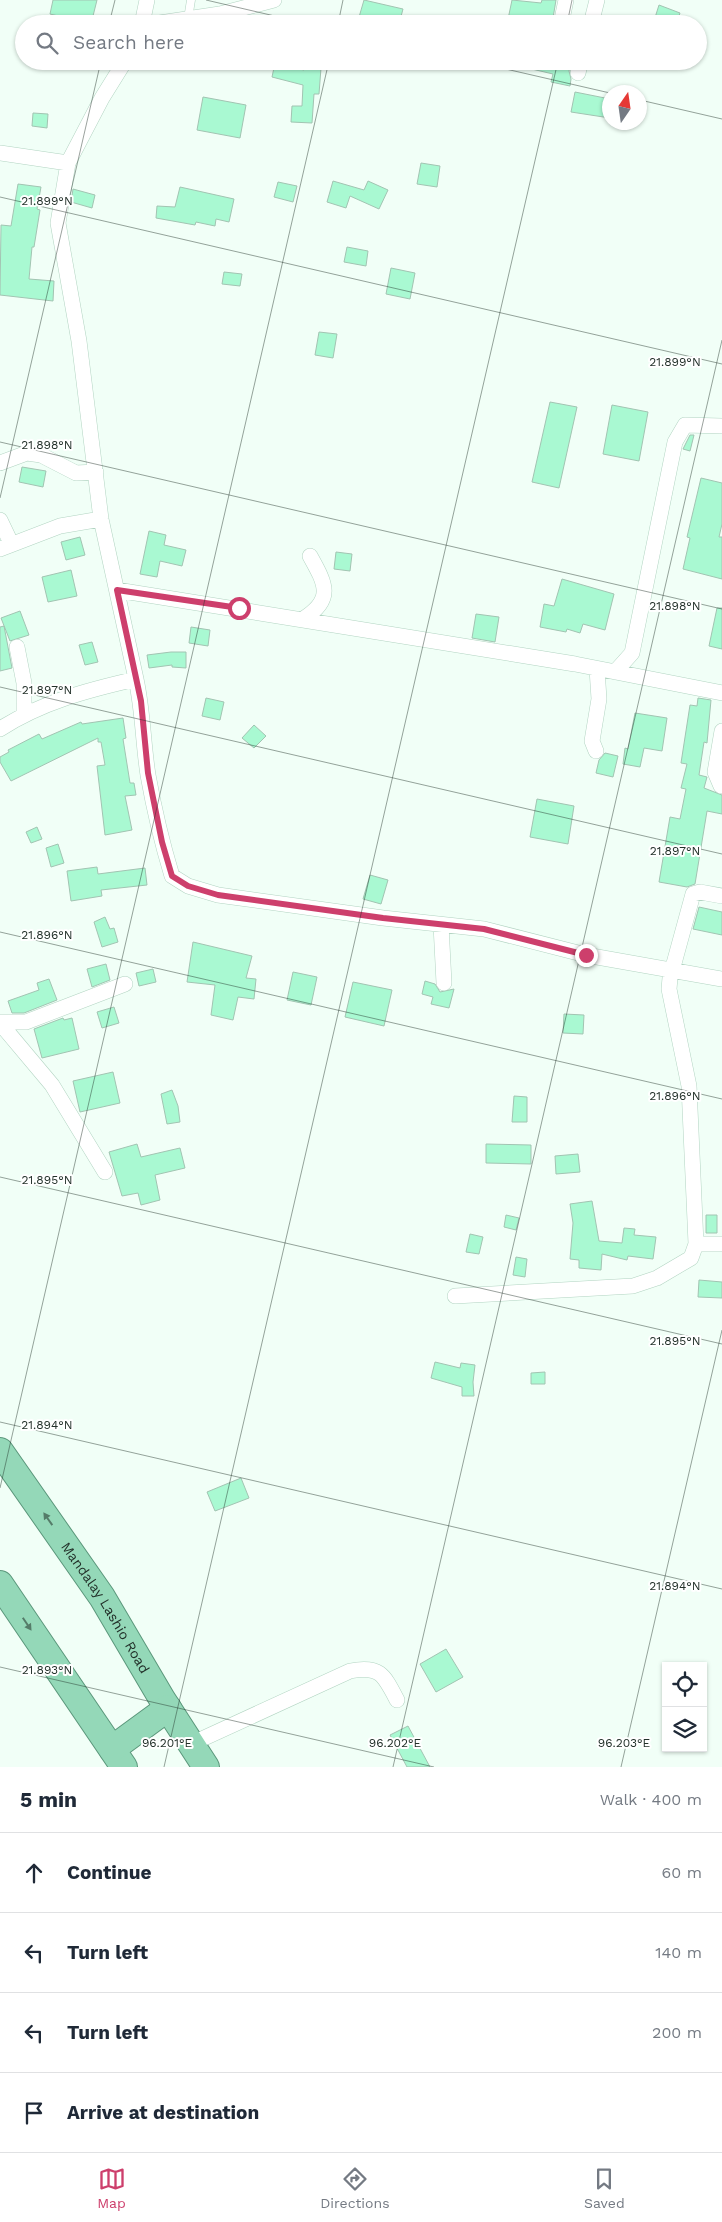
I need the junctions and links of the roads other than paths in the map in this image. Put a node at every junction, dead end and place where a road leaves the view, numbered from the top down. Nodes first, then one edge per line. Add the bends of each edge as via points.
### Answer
1 (147, 0) edge
2 (191, 0) edge
3 (274, 0) edge
4 (566, 0) edge
5 (597, 0) edge
6 (144, 15) edge
7 (189, 15) edge
8 (214, 15) edge
9 (563, 15) edge
10 (593, 15) edge
11 (120, 70) edge
12 (0, 153) edge
13 (68, 163) junction
14 (722, 426) edge
15 (0, 463) edge
16 (96, 472) junction
17 (102, 518) junction
18 (0, 520) edge
19 (5, 546) edge
20 (310, 556) dead end
21 (117, 590) junction
22 (303, 619) junction
23 (17, 647) dead end
24 (597, 669) junction
25 (615, 672) junction
26 (136, 679) junction
27 (722, 693) edge
28 (24, 713) junction
29 (0, 729) edge
30 (722, 731) edge
31 (596, 751) dead end
32 (721, 786) edge
33 (722, 896) edge
34 (441, 924) junction
35 (674, 970) junction
36 (722, 979) edge
37 (444, 983) dead end
38 (125, 984) dead end
39 (0, 1022) edge
40 (105, 1172) dead end
41 (696, 1244) junction
42 (722, 1244) edge
43 (455, 1296) dead end
44 (0, 1451) edge
45 (0, 1584) edge
46 (397, 1700) dead end
47 (168, 1708) junction
48 (191, 1744) junction
49 (118, 1761) edge
50 (206, 1767) edge

1 - 6 street
2 - 7 lane
3 - 8 street
4 - 9 street
5 - 10 street
11 - 13 street
12 - 13 street
13 - 16 street via 58,223 79,340
14 - 25 street via 685,425 679,432 632,653
15 - 16 street via 27,453 41,455 76,473
16 - 17 street
17 - 19 street via 60,526
17 - 21 street
18 - 19 street
20 - 22 street via 324,582 324,596 318,610
21 - 22 street
21 - 26 street
22 - 24 street
23 - 28 street via 24,683
24 - 25 street
24 - 31 street via 599,699 592,741
25 - 27 street
26 - 28 street via 59,699
26 - 34 street via 148,773 172,876 188,886 218,895
28 - 29 street
30 - 32 street via 715,772
33 - 35 street via 693,894
34 - 35 street via 484,929 586,955
34 - 37 street
35 - 36 street
35 - 41 street via 669,989 689,1086
38 - 39 street via 26,1022
39 - 40 street via 52,1085
41 - 42 street
41 - 43 street via 691,1258 657,1278 633,1286
47 -> 44 highway, Mandalay Lashio Road via 102,1597
45 -> 49 highway
46 - 48 street via 386,1679 374,1669 350,1671
47 - 48 highway, Mandalay Lashio Road
47 - 49 highway
48 - 50 highway, Mandalay Lashio Road

